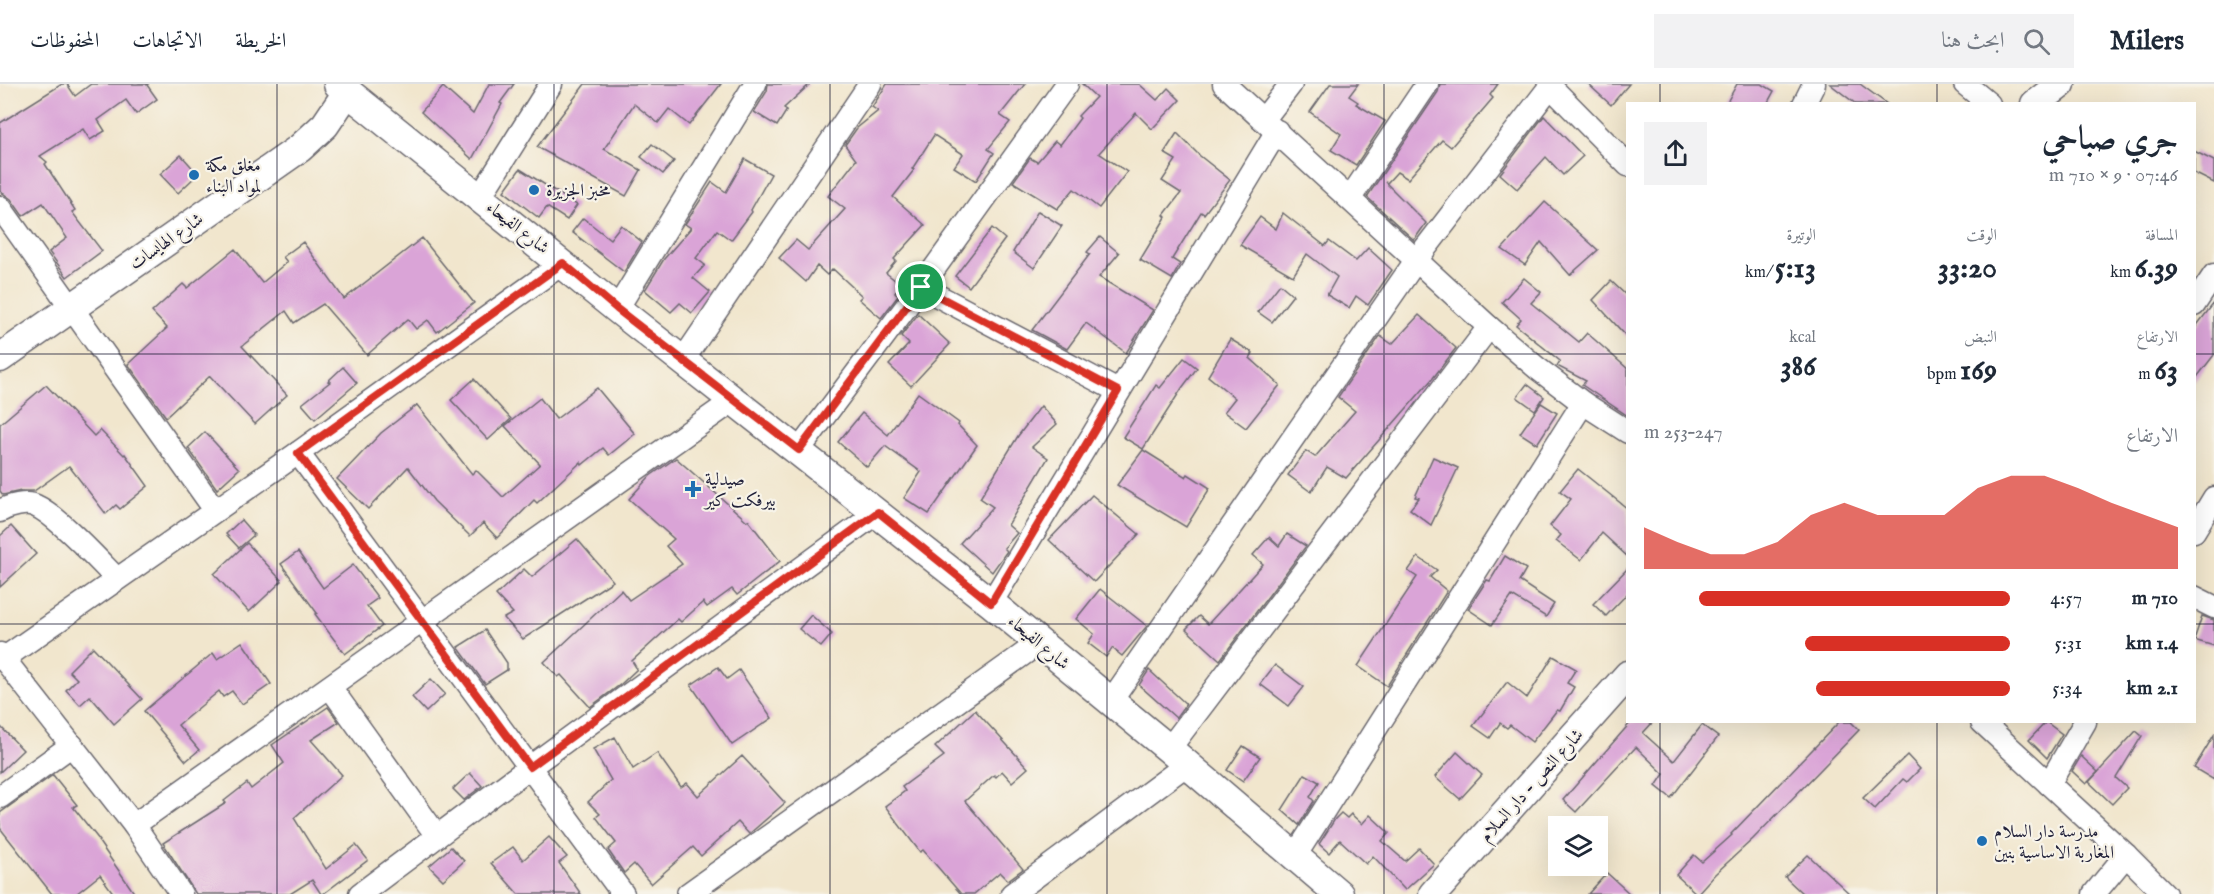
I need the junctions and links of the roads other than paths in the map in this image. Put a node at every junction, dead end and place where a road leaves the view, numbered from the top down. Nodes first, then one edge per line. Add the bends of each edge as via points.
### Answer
1 (550, 84) edge
2 (755, 84) edge
3 (870, 84) edge
4 (1067, 84) edge
5 (1224, 84) edge
6 (1291, 84) edge
7 (1427, 84) edge
8 (1815, 84) edge
9 (1965, 84) edge
10 (2061, 84) edge
11 (1551, 85) edge
12 (346, 86) edge
13 (1805, 102) edge
14 (1987, 102) edge
15 (2038, 102) edge
16 (1270, 125) junction
17 (1626, 163) edge
18 (480, 197) junction
19 (1350, 198) junction
20 (0, 207) edge
21 (1417, 259) junction
22 (563, 263) junction
23 (2214, 277) edge
24 (921, 287) junction
25 (2196, 302) edge
26 (70, 308) junction
27 (617, 309) junction
28 (1489, 327) junction
29 (0, 358) edge
30 (683, 360) junction
31 (1118, 391) junction
32 (734, 400) junction
33 (1583, 403) junction
34 (1626, 431) edge
35 (799, 450) junction
36 (298, 453) junction
37 (2214, 498) edge
38 (215, 510) junction
39 (0, 511) edge
40 (878, 512) junction
41 (2196, 528) edge
42 (117, 579) junction
43 (2196, 598) edge
44 (991, 603) junction
45 (2214, 607) edge
46 (421, 622) junction
47 (1039, 643) junction
48 (2, 656) edge
49 (1626, 677) edge
50 (330, 687) junction
51 (1111, 701) junction
52 (1983, 723) edge
53 (2084, 723) edge
54 (72, 745) junction
55 (1177, 757) junction
56 (530, 767) junction
57 (2049, 784) junction
58 (0, 797) edge
59 (134, 825) junction
60 (437, 836) junction
61 (2127, 855) junction
62 (1295, 856) junction
63 (701, 890) edge
64 (182, 894) edge
65 (360, 894) edge
66 (623, 894) edge
67 (1012, 894) edge
68 (1338, 894) edge
69 (1433, 894) edge
70 (2094, 894) edge
71 (2165, 894) edge

1 - 18 street
2 - 27 street
3 - 30 street
4 - 24 street
5 - 16 street
6 - 16 street
7 - 19 street
8 - 13 street
9 - 14 street
10 - 15 street
11 - 17 street
11 - 21 street
12 - 18 street, شارع الفيحاء
12 - 26 street, شارع الهايسات via 325,125 300,148
16 - 19 street
16 - 31 street
18 - 22 street, شارع الفيحاء
19 - 21 street
20 - 26 street
21 - 28 street
21 - 51 street
22 - 27 street, شارع الفيحاء
22 - 36 street
23 - 25 street
24 - 31 street
24 - 35 street
26 - 29 street, شارع الهايسات
26 - 38 street
27 - 30 street, شارع الفيحاء
28 - 33 street
28 - 55 street
30 - 32 street, شارع الفيحاء
31 - 44 street
32 - 35 street, شارع الفيحاء
32 - 46 street
33 - 34 street
33 - 62 street
35 - 40 street, شارع الفيحاء
36 - 38 street
36 - 46 street
37 - 41 street
38 - 42 street
39 - 42 street via 35,504
40 - 44 street, شارع الفيحاء
40 - 56 street
42 - 48 street
43 - 45 street
44 - 47 street, شارع الفيحاء
46 - 50 street
46 - 56 street
47 - 51 street, شارع الفيحاء
47 - 63 street
48 - 54 street
49 - 69 street, شارع النص - دار السلام
50 - 59 street
50 - 60 street
51 - 55 street, شارع الفيحاء
52 - 57 street
53 - 57 street
54 - 58 street
54 - 59 street
55 - 62 street, شارع الفيحاء
55 - 67 street
56 - 60 street
56 - 66 street
57 - 61 street
59 - 64 street
60 - 65 street
61 - 70 street
61 - 71 street
62 - 68 street, شارع الفيحاء

